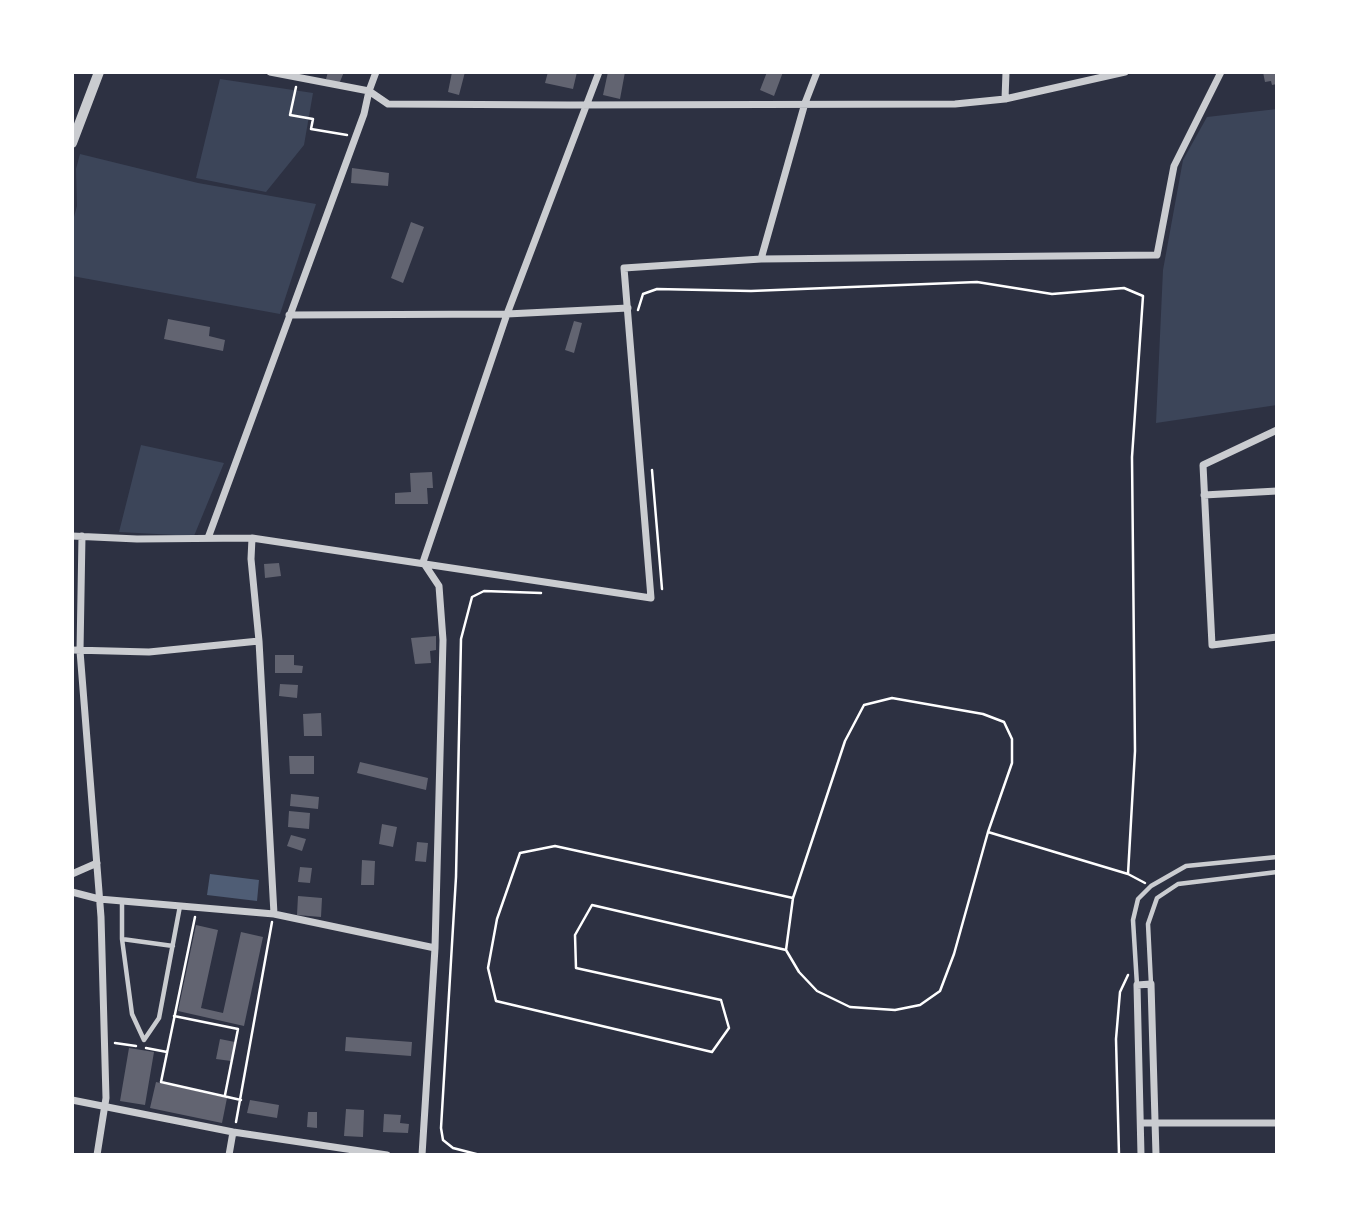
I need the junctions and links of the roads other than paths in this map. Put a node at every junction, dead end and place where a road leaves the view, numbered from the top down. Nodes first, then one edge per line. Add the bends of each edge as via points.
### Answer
1 (99, 72) edge
2 (270, 72) edge
3 (376, 72) edge
4 (599, 72) edge
5 (817, 72) edge
6 (1006, 72) edge
7 (1125, 72) edge
8 (1221, 72) edge
9 (369, 91) junction
10 (1006, 99) junction
11 (805, 103) junction
12 (588, 105) junction
13 (72, 143) edge
14 (761, 259) junction
15 (628, 308) junction
16 (507, 314) junction
17 (289, 315) junction
18 (1277, 430) edge
19 (1277, 491) edge
20 (1204, 495) junction
21 (72, 536) edge
22 (82, 536) junction
23 (208, 538) junction
24 (253, 538) junction
25 (423, 562) junction
26 (438, 565) junction
27 (439, 586) junction
28 (1277, 637) edge
29 (259, 640) junction
30 (76, 650) edge
31 (1277, 857) edge
32 (97, 863) junction
33 (1277, 872) edge
34 (72, 874) edge
35 (72, 892) edge
36 (99, 899) junction
37 (122, 901) junction
38 (180, 906) junction
39 (274, 914) junction
40 (122, 939) junction
41 (173, 946) junction
42 (435, 948) junction
43 (1150, 984) junction
44 (1137, 985) junction
45 (72, 1100) edge
46 (107, 1107) junction
47 (1142, 1123) junction
48 (1277, 1123) edge
49 (1156, 1124) junction
50 (233, 1132) junction
51 (97, 1155) edge
52 (229, 1155) edge
53 (387, 1155) edge
54 (422, 1155) edge
55 (1141, 1155) edge
56 (1156, 1155) edge

1 - 13 street
2 - 9 street
3 - 9 street
4 - 12 street
5 - 11 street
6 - 10 street
7 - 10 street
8 - 14 street via 1174,166 1157,255
9 - 12 street via 388,104
9 - 17 street
10 - 11 street via 955,104
11 - 12 street
11 - 14 street
12 - 16 street
14 - 15 street via 624,268
15 - 16 street
15 - 26 street via 651,598
16 - 17 street
16 - 25 street
17 - 23 street
18 - 20 street via 1203,465
19 - 20 street
20 - 28 street via 1212,645
21 - 22 street
22 - 23 street
22 - 30 street
23 - 24 street
24 - 25 street
24 - 29 street
25 - 26 street
25 - 27 street
26 - 27 street
27 - 42 street via 443,640
29 - 30 street via 149,652
29 - 39 street
30 - 32 street
31 - 44 lane via 1186,866 1150,886 1138,899 1133,920
32 - 34 street
32 - 36 street
33 - 43 lane via 1178,884 1157,898 1148,924
35 - 36 street
36 - 37 street
36 - 46 street
37 - 38 street
37 - 40 lane
38 - 39 street
38 - 41 lane
39 - 42 street
40 - 41 lane
40 - 41 lane via 132,1014 144,1040 159,1018
42 - 54 street
43 - 44 street
43 - 49 street
44 - 47 street
45 - 46 street
46 - 50 street
46 - 51 street
47 - 49 street
47 - 55 street
48 - 49 street
49 - 56 street
50 - 52 street
50 - 53 street

